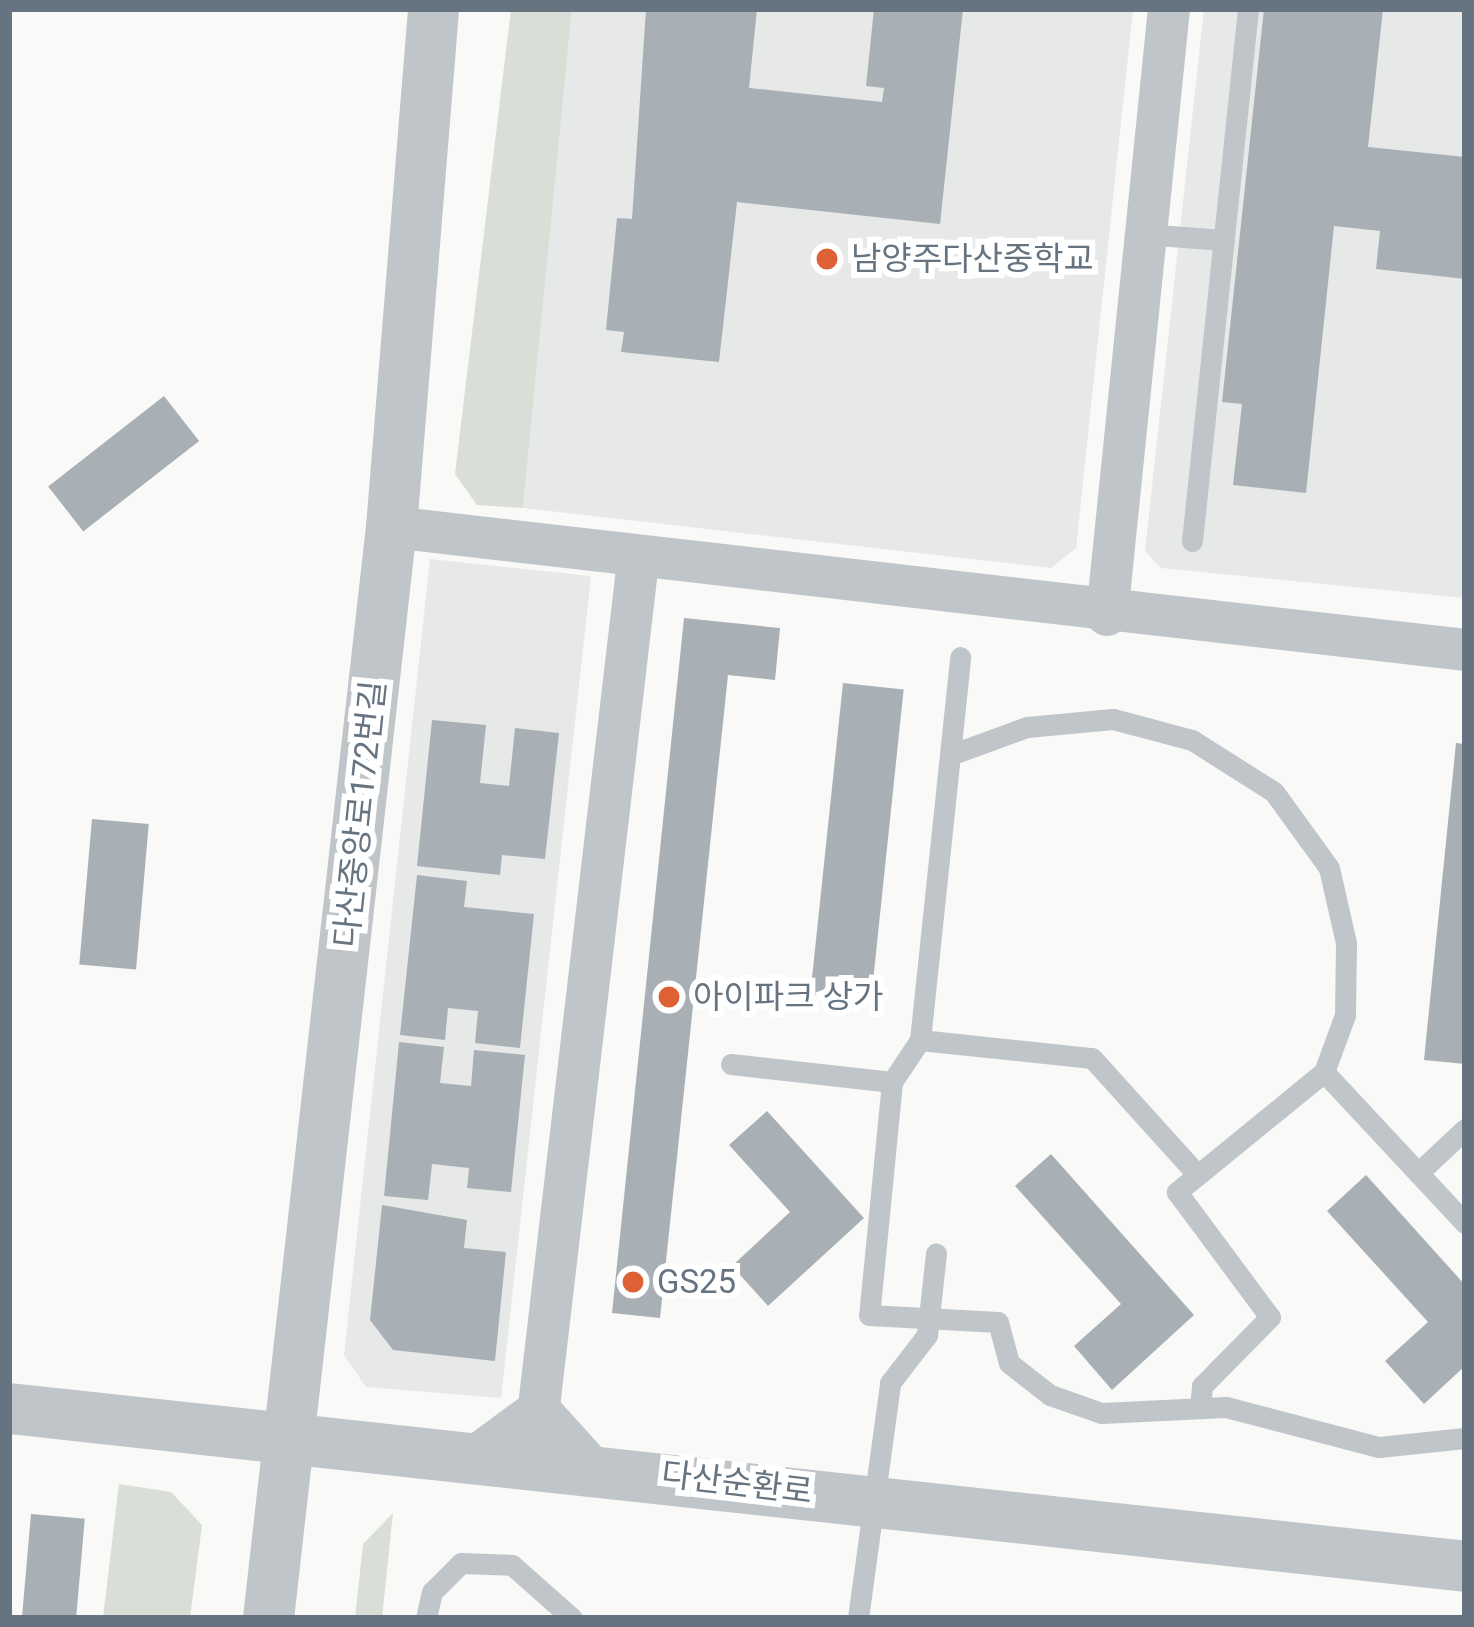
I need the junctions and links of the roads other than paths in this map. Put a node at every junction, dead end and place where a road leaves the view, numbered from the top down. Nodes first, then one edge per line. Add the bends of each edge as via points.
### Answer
1 (433, 9) edge
2 (1168, 9) edge
3 (1248, 9) edge
4 (1143, 234) junction
5 (1224, 240) junction
6 (391, 527) junction
7 (1192, 541) dead end
8 (638, 561) junction
9 (1107, 615) junction
10 (1465, 650) edge
11 (960, 658) dead end
12 (950, 755) junction
13 (920, 1040) junction
14 (730, 1064) dead end
15 (1324, 1072) junction
16 (892, 1082) junction
17 (1465, 1129) edge
18 (1195, 1172) junction
19 (1418, 1173) junction
20 (1465, 1223) edge
21 (936, 1253) dead end
22 (929, 1319) junction
23 (1200, 1407) junction
24 (9, 1408) edge
25 (538, 1414) junction
26 (290, 1433) junction
27 (1465, 1438) edge
28 (485, 1454) junction
29 (583, 1465) junction
30 (875, 1500) junction
31 (1465, 1566) edge
32 (268, 1618) edge
33 (426, 1618) edge
34 (572, 1618) edge
35 (858, 1618) edge

1 - 6 street, 다산중앙로172번길
2 - 4 street
3 - 5 lane
4 - 5 lane
4 - 9 street
5 - 7 lane
6 - 8 street
6 - 26 street, 다산중앙로172번길
8 - 9 street
8 - 25 street
9 - 10 street
11 - 12 lane
12 - 13 lane
12 - 15 lane via 1028,727 1113,719 1192,740 1274,792 1329,868 1346,943 1345,1015
13 - 16 lane
13 - 18 lane via 1092,1058
14 - 16 lane
15 - 18 lane
15 - 19 lane
16 - 22 lane via 869,1316
17 - 19 lane
18 - 23 lane via 1177,1192 1270,1317 1202,1387
19 - 20 lane
21 - 22 lane
22 - 23 lane via 998,1322 1009,1363 1050,1395 1101,1413
22 - 30 lane via 890,1383
23 - 27 lane via 1378,1447
24 - 26 street, 다산순환로
25 - 28 street
25 - 29 street
26 - 28 street, 다산순환로
26 - 32 street, 다산중앙로172번길
28 - 29 street, 다산순환로
29 - 30 street, 다산순환로
30 - 31 street, 다산순환로
30 - 35 lane
33 - 34 lane via 431,1592 461,1563 512,1565

